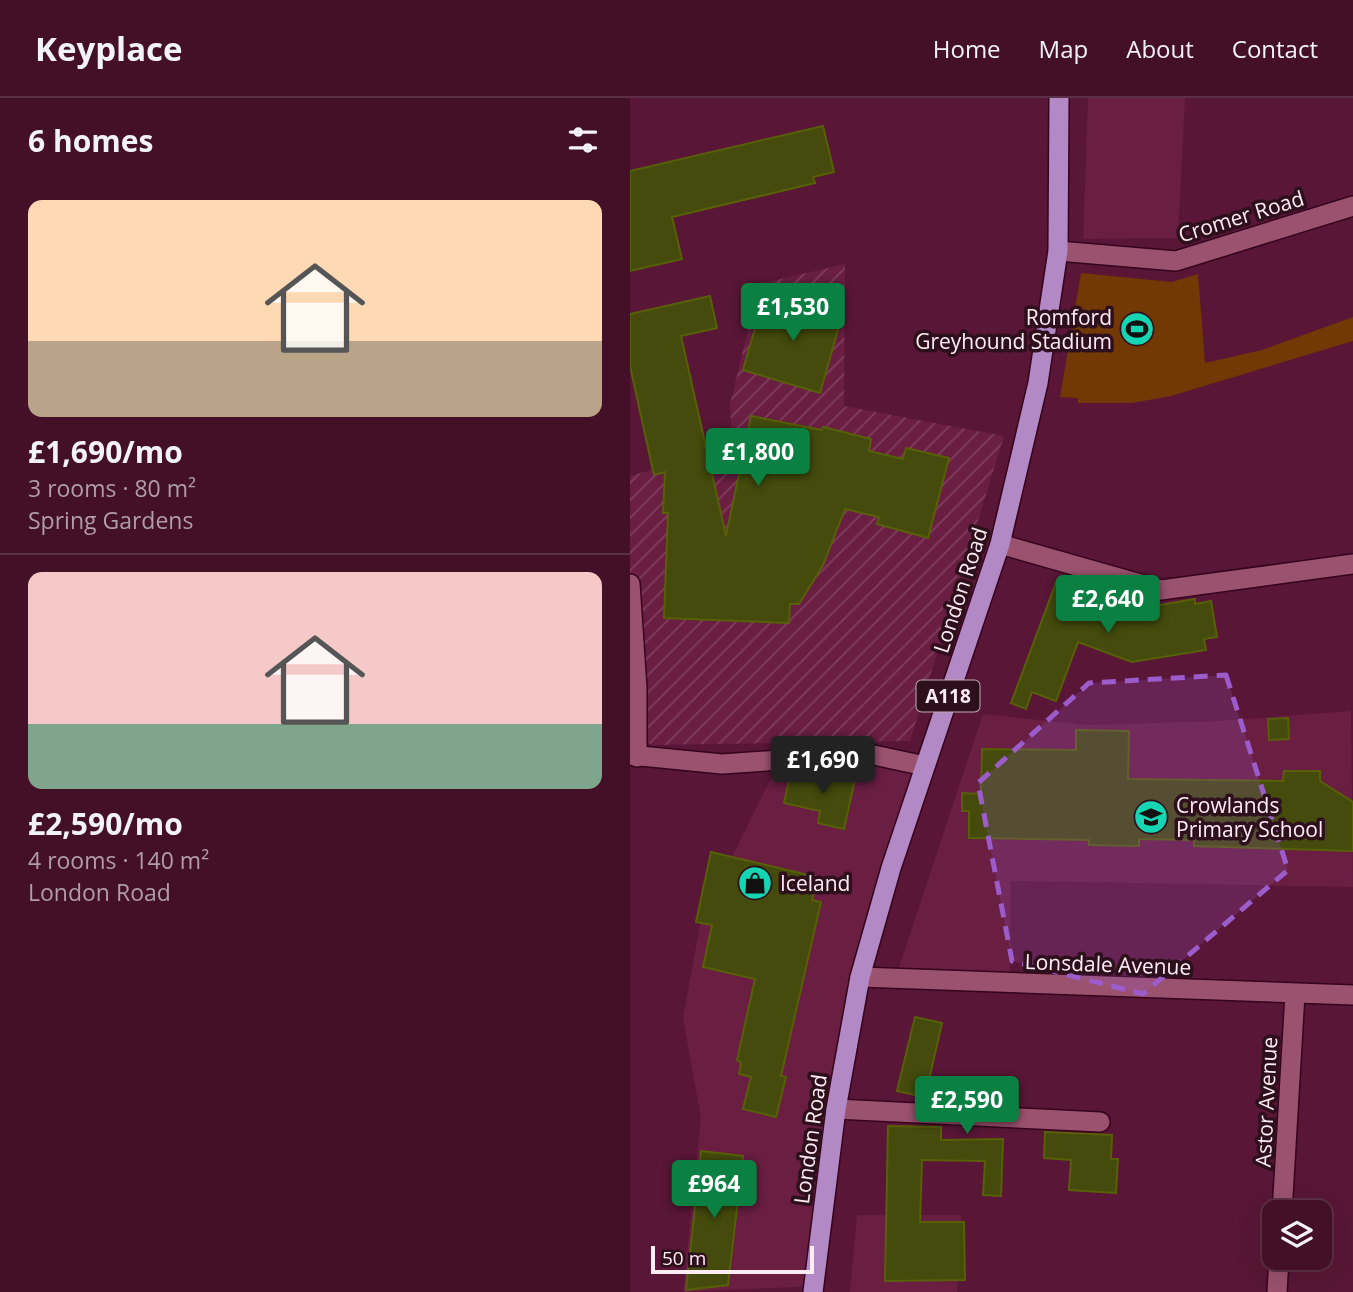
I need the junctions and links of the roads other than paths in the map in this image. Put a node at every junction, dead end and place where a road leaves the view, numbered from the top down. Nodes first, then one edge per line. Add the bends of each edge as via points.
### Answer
1 (1059, 98) edge
2 (1353, 206) edge
3 (1058, 251) junction
4 (1000, 544) junction
5 (1353, 564) edge
6 (630, 584) edge
7 (633, 756) edge
8 (925, 766) junction
9 (860, 977) junction
10 (1294, 995) junction
11 (1353, 995) edge
12 (836, 1110) junction
13 (1100, 1122) dead end
14 (1283, 1200) edge
15 (1278, 1270) edge
16 (813, 1292) edge
17 (1277, 1292) edge

1 - 3 main road, London Road / A118
2 - 3 street, Cromer Road via 1176,261
3 - 4 main road, London Road / A118 via 1038,383
4 - 5 street via 1161,590
4 - 8 main road, London Road / A118
6 - 7 street via 637,688
7 - 8 street via 722,764 869,754
8 - 9 main road, London Road / A118
9 - 10 street, Lonsdale Avenue
9 - 12 main road, London Road / A118
10 - 11 street, Lonsdale Avenue
10 - 14 street, Astor Avenue
12 - 13 street
12 - 16 main road, London Road / A118
15 - 17 street

